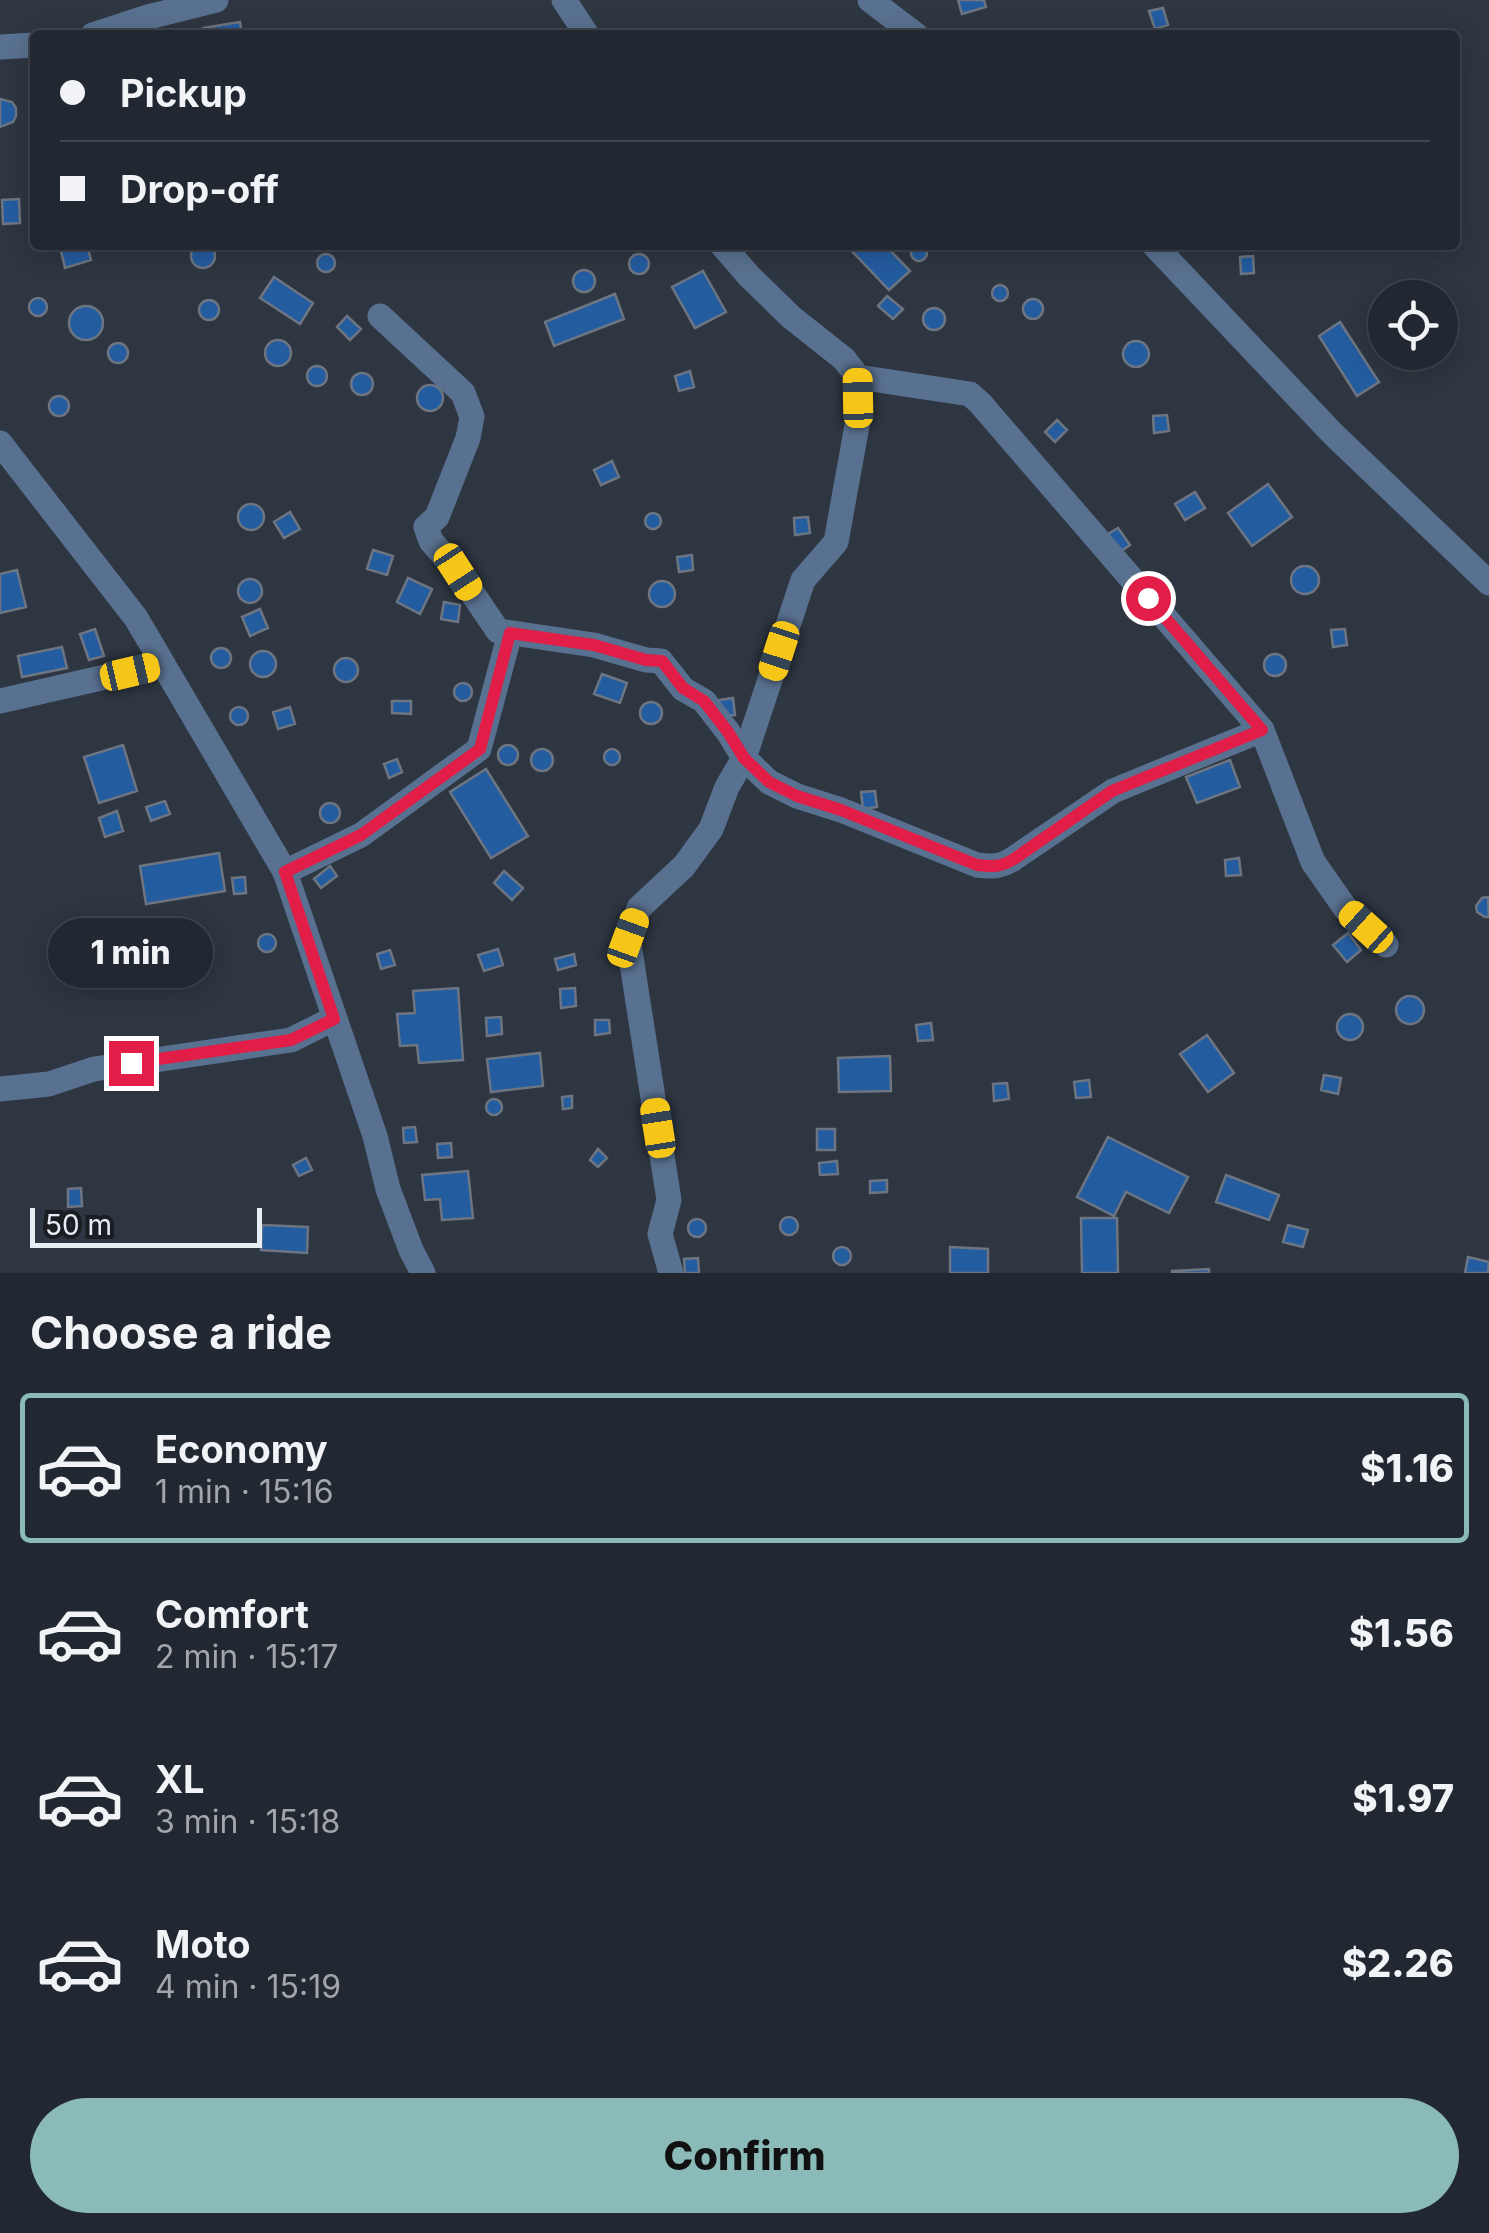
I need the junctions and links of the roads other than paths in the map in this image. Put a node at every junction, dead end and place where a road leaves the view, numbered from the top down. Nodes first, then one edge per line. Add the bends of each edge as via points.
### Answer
1 (216, 0) edge
2 (564, 0) edge
3 (870, 0) edge
4 (111, 30) edge
5 (583, 30) edge
6 (909, 30) edge
7 (30, 45) edge
8 (0, 47) edge
9 (726, 250) edge
10 (1159, 250) edge
11 (380, 316) dead end
12 (858, 377) junction
13 (0, 442) edge
14 (1489, 583) edge
15 (510, 633) junction
16 (162, 664) junction
17 (0, 701) edge
18 (1262, 730) junction
19 (744, 758) junction
20 (285, 872) junction
21 (1386, 945) dead end
22 (334, 1019) junction
23 (0, 1089) edge
24 (423, 1273) edge
25 (671, 1273) edge

1 - 4 street
2 - 5 street
3 - 6 street
7 - 8 street
9 - 12 street
10 - 14 street via 1333,434
11 - 15 street via 464,394 472,417 468,438 437,517 426,527 498,631
12 - 18 street via 970,394
12 - 19 street via 858,420 836,542 803,580
13 - 16 street via 136,618
15 - 19 street via 662,661 683,688 704,701
15 - 20 street via 480,749 361,835
16 - 17 street
16 - 20 street
18 - 19 street via 1112,791 1014,859 991,867 797,796
18 - 21 street via 1313,862 1346,909
19 - 25 street via 711,829 639,908 628,938 670,1200 660,1234
20 - 22 street
22 - 23 street via 291,1040
22 - 24 street via 388,1189

